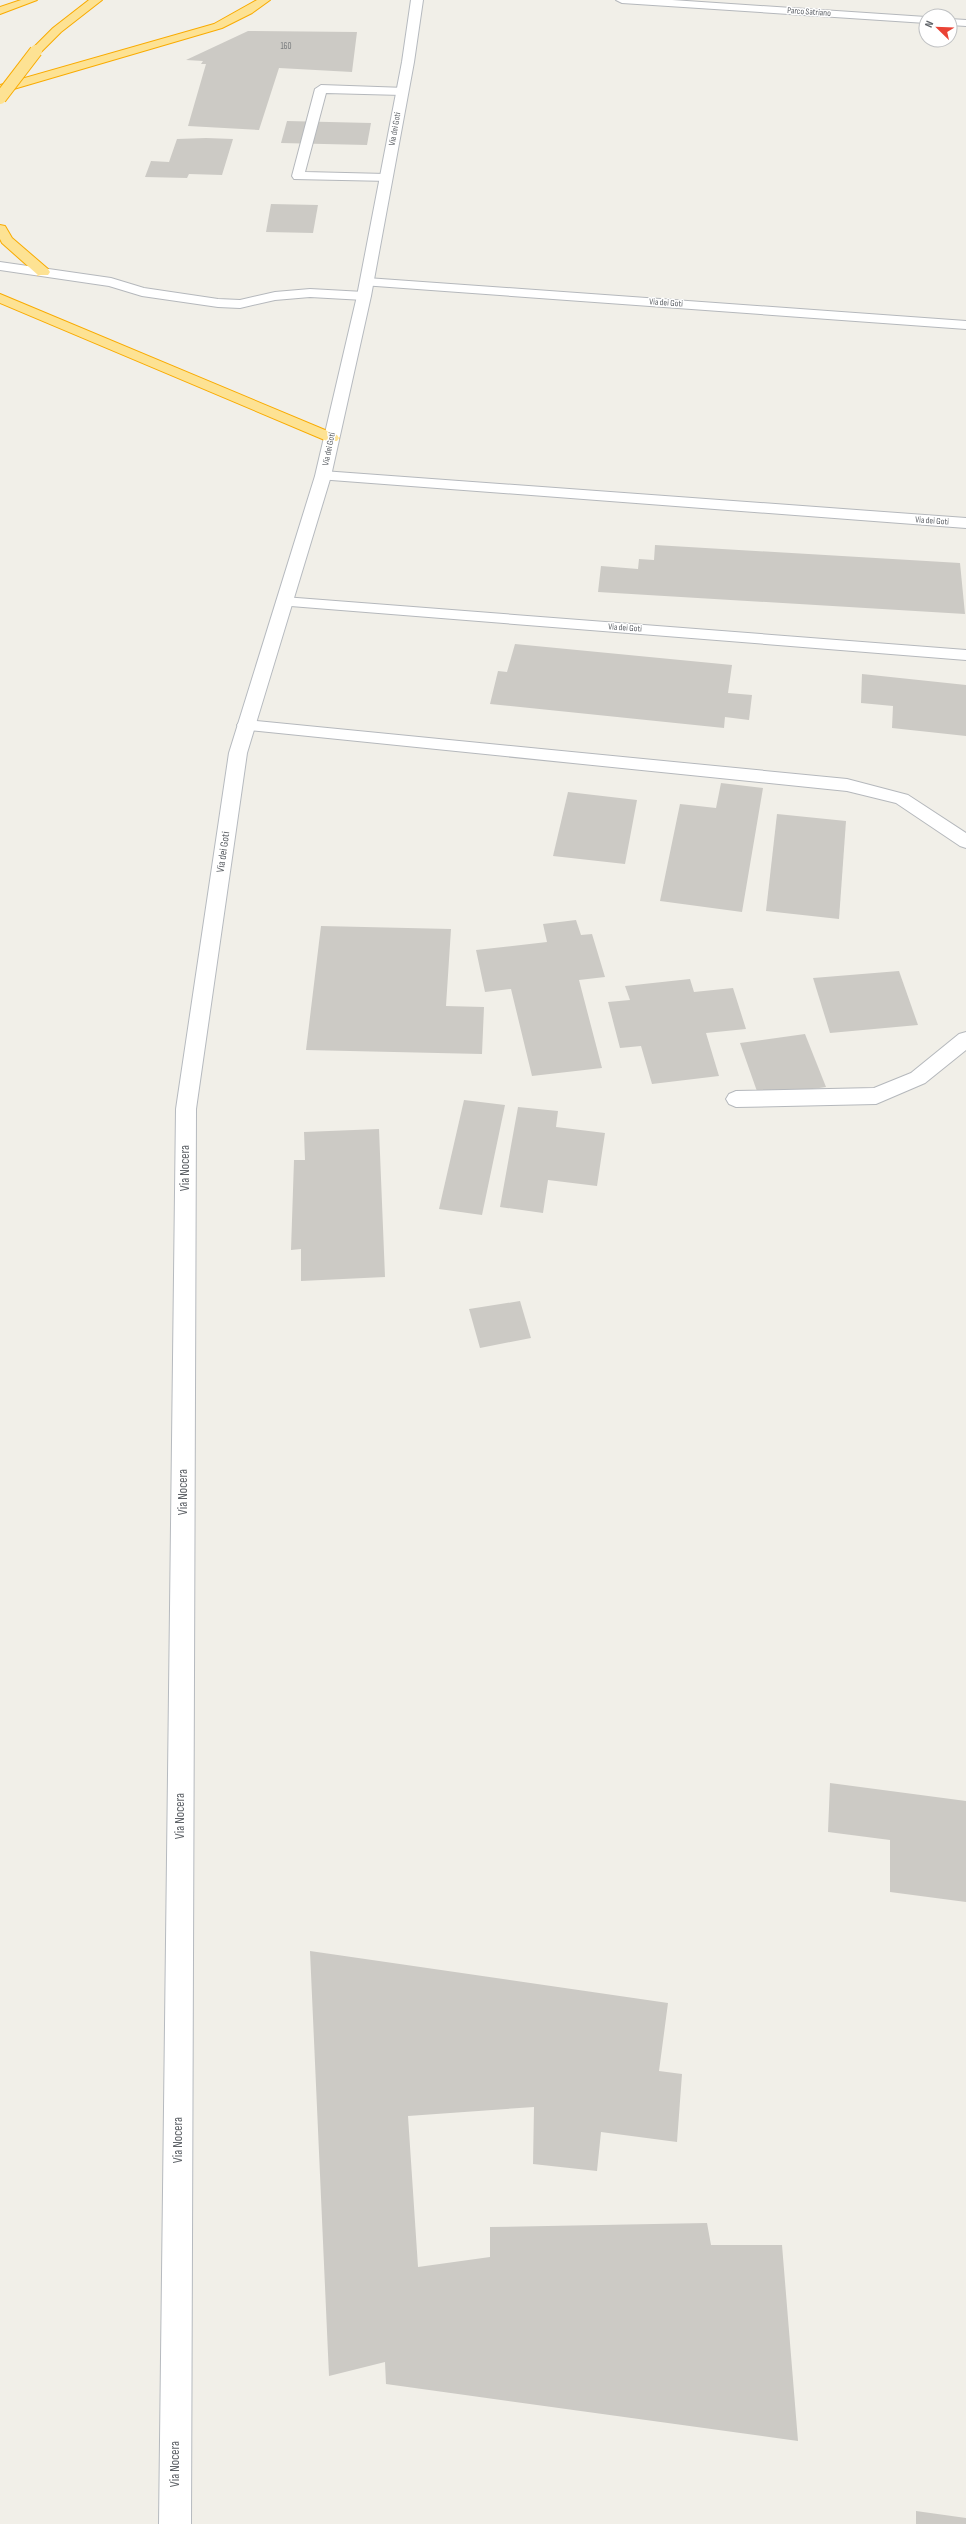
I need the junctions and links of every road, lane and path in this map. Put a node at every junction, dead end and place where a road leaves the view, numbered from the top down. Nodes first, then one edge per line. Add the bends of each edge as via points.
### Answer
1 (31, 0) edge
2 (96, 0) edge
3 (264, 0) edge
4 (417, 0) edge
5 (622, 0) edge
6 (704, 0) edge
7 (691, 4) junction
8 (0, 11) edge
9 (918, 19) edge
10 (0, 89) edge
11 (402, 91) junction
12 (0, 98) edge
13 (386, 178) junction
14 (0, 228) edge
15 (0, 266) edge
16 (42, 272) junction
17 (366, 289) junction
18 (0, 298) edge
19 (966, 325) edge
20 (332, 438) junction
21 (323, 476) junction
22 (966, 523) edge
23 (284, 602) junction
24 (966, 655) edge
25 (246, 725) junction
26 (966, 842) edge
27 (966, 1039) edge
28 (736, 1099) dead end
29 (186, 1108) joint
30 (175, 2524) edge

1 - 8 highway
2 - 12 highway, bridge via 36,50
3 - 10 highway via 248,12 218,26
4 - 11 main road, Via dei Goti
5 - 7 main road, Parco Satriano
6 - 7 main road, Parco Satriano
7 - 9 main road, Parco Satriano
11 - 13 main road, Via dei Goti
11 - 13 main road via 321,89 298,176
13 - 17 main road, Via dei Goti
14 - 16 highway via 7,240
15 - 16 main road
16 - 17 main road via 111,282 142,292 218,303 240,304 275,296
17 - 19 main road, Via dei Goti
17 - 20 main road, Via dei Goti
18 - 20 highway
20 - 21 main road, Via dei Goti
21 - 22 main road, Via dei Goti
21 - 23 main road, Via dei Goti
23 - 24 main road, Via dei Goti
23 - 25 main road, Via dei Goti
25 - 26 main road via 847,784 902,799
25 - 29 main road, Via dei Goti via 238,754
27 - 28 main road via 918,1078 876,1096
29 - 30 main road, Via Nocera

